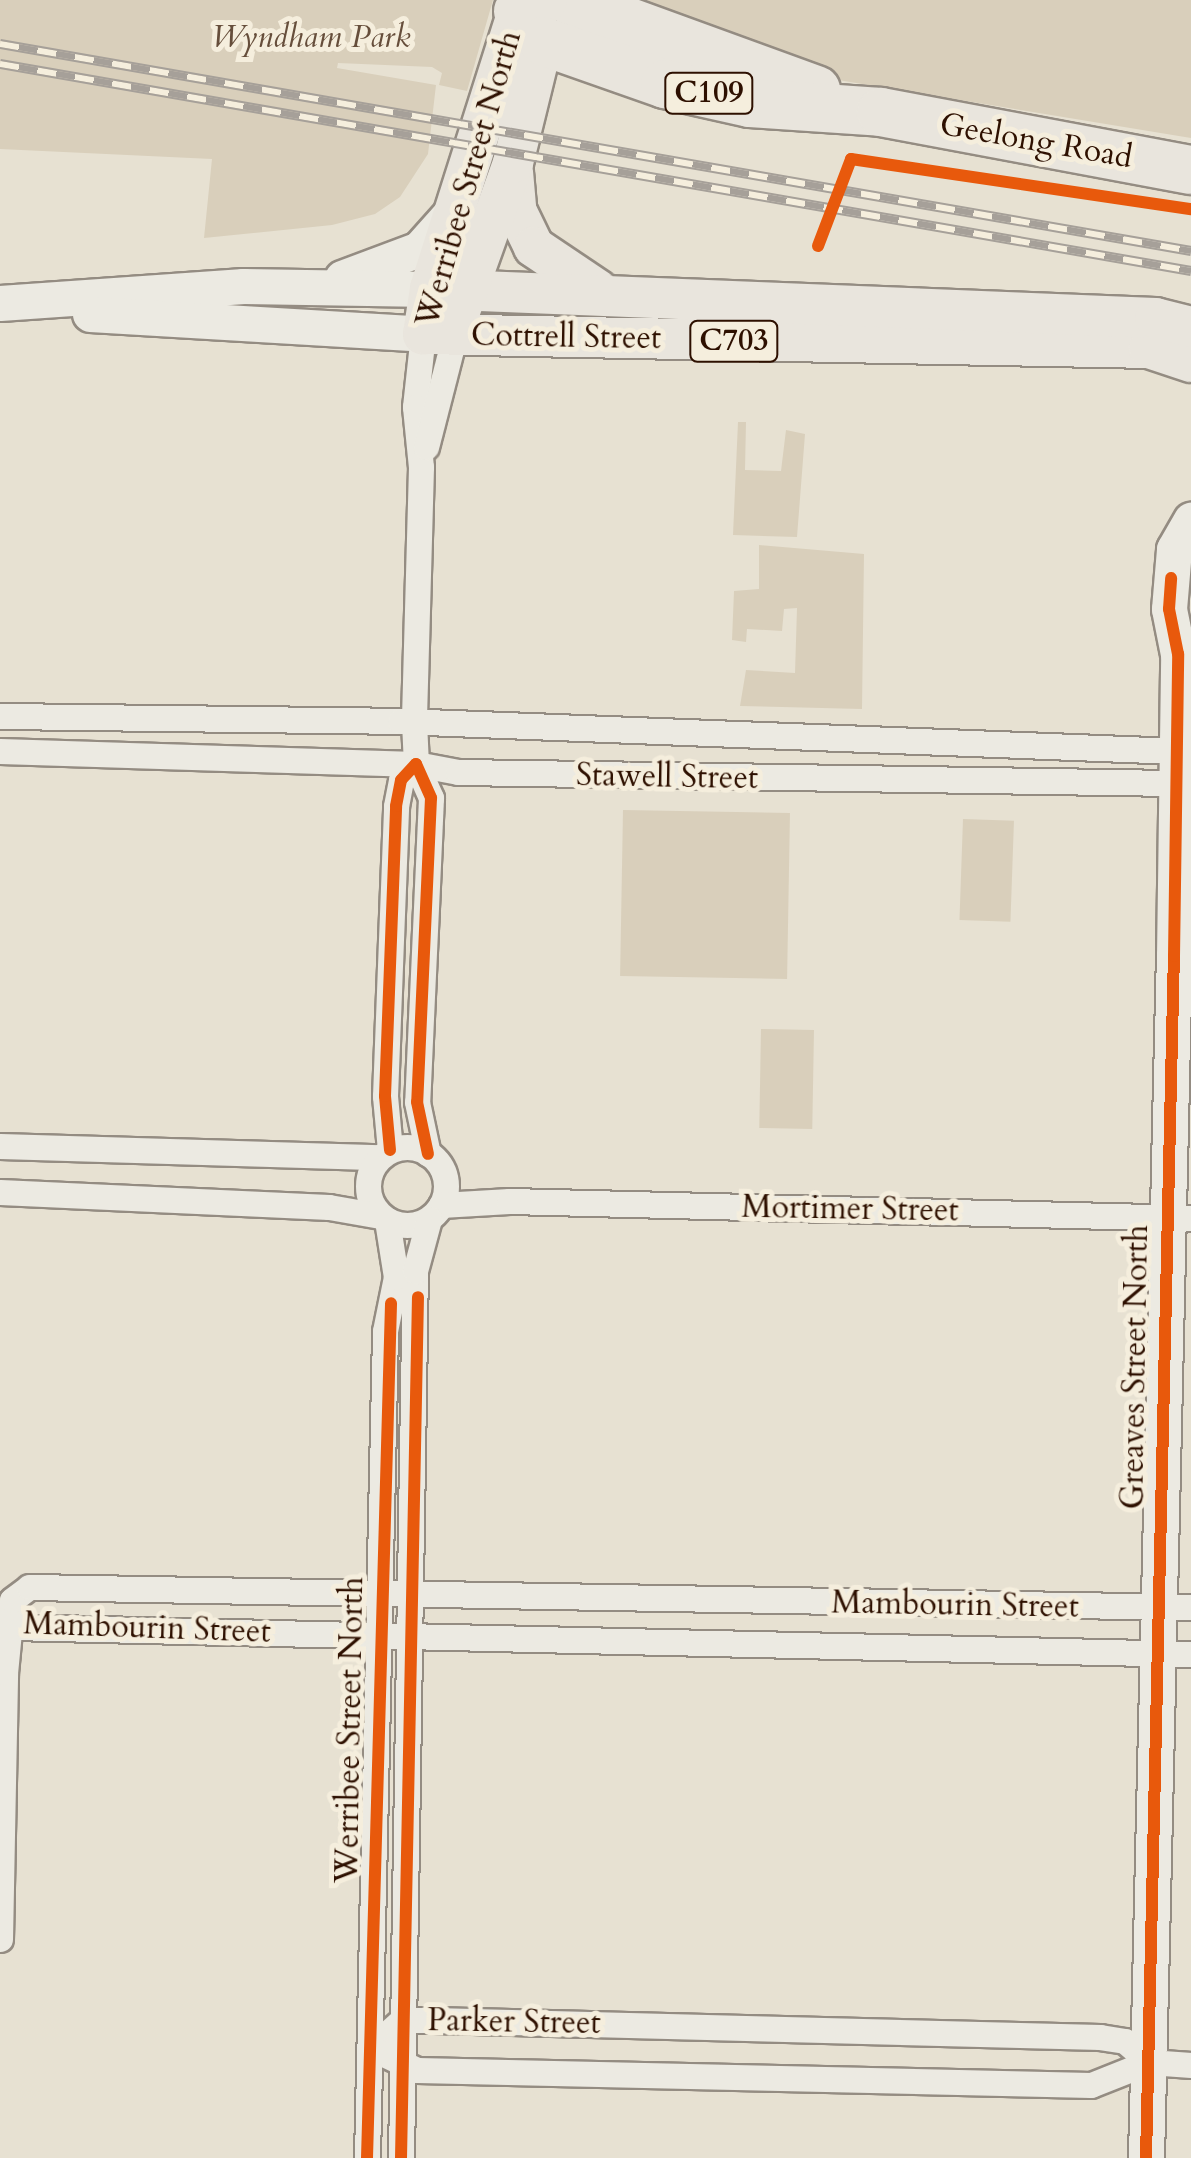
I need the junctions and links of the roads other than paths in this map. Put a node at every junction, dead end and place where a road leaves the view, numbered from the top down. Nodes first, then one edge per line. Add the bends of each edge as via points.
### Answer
1 (569, 0) edge
2 (536, 10) edge
3 (881, 112) junction
4 (514, 163) junction
5 (1191, 170) edge
6 (458, 204) junction
7 (307, 287) junction
8 (448, 289) junction
9 (624, 296) junction
10 (0, 304) edge
11 (956, 310) junction
12 (1191, 327) edge
13 (439, 334) junction
14 (1014, 348) junction
15 (1191, 362) edge
16 (1191, 519) edge
17 (1191, 582) edge
18 (1178, 654) junction
19 (10, 716) edge
20 (161, 720) junction
21 (414, 722) junction
22 (9, 752) edge
23 (161, 755) junction
24 (416, 764) junction
25 (1175, 767) junction
26 (0, 1146) edge
27 (385, 1154) junction
28 (428, 1154) junction
29 (444, 1175) junction
30 (0, 1192) edge
31 (509, 1201) junction
32 (435, 1212) junction
33 (1178, 1217) edge
34 (383, 1218) junction
35 (380, 1592) junction
36 (412, 1592) junction
37 (1174, 1607) edge
38 (10, 1627) junction
39 (412, 1635) junction
40 (379, 1636) junction
41 (1174, 1654) edge
42 (0, 1939) edge
43 (402, 2020) junction
44 (371, 2048) junction
45 (1149, 2062) junction
46 (1191, 2065) edge
47 (402, 2068) junction
48 (367, 2158) edge
49 (401, 2158) edge
50 (1146, 2158) edge

1 - 3 highway, Geelong Road / C109
2 - 3 highway, Geelong Road / C109 via 664,84 750,103
2 - 4 main road, Werribee Street North / C703
2 - 6 main road, Werribee Street North
3 - 5 highway, Geelong Road / C109
4 - 8 main road, Werribee Street North
4 - 9 main road, C703 via 516,210 534,246 575,280
6 - 7 street via 433,239 408,255
6 - 8 main road, Werribee Street North
7 - 8 street, Cottrell Street
7 - 10 street, Cottrell Street
8 - 9 main road, Cottrell Street
8 - 13 main road, Werribee Street North
9 - 11 main road, Cottrell Street / C703
10 - 13 street, Cottrell Street via 244,328
11 - 12 main road, Cottrell Street / C703 via 1155,318
11 - 14 main road via 1002,332
13 - 14 main road, Cottrell Street / C703
13 - 21 street, Werribee Street North via 415,407 421,467
14 - 15 main road, Cottrell Street / C703 via 1149,348
16 - 18 street, Greaves Street North via 1174,549 1170,592
17 - 18 street, Greaves Street North
18 - 25 street, Greaves Street North
19 - 20 street, Stawell Street
19 - 22 street, Stawell Street
20 - 21 street, Stawell Street
20 - 23 street
21 - 24 street, Werribee Street North
21 - 25 street, Stawell Street
22 - 23 street, Stawell Street
23 - 24 street, Stawell Street
24 - 25 street, Stawell Street via 478,773
24 - 27 street, Werribee Street North via 401,780 396,806
24 - 28 street, Werribee Street North via 431,798 417,1102
25 - 33 street, Greaves Street North
26 - 27 street
27 - 28 street
27 - 34 street via 368,1180
28 - 29 street
29 - 31 street, Mortimer Street
29 - 32 street
30 - 34 street via 330,1207
31 - 32 street, Mortimer Street
31 - 33 street, Mortimer Street
32 - 34 street via 408,1226
32 - 36 street, Werribee Street North via 415,1271
33 - 37 street, Greaves Street North
34 - 35 street, Werribee Street North via 396,1277 386,1331
35 - 36 street, Mambourin Street
35 - 38 street, Mambourin Street via 29,1587 12,1600
35 - 40 street, Werribee Street North
36 - 37 street, Mambourin Street
36 - 39 street, Werribee Street North
37 - 41 street, Greaves Street North
38 - 40 street, Mambourin Street
38 - 42 street
39 - 40 street, Mambourin Street
39 - 41 street, Mambourin Street
39 - 43 street, Werribee Street North
40 - 44 street, Werribee Street North
41 - 45 street, Greaves Street North
43 - 44 street, Parker Street
43 - 45 street, Parker Street via 1100,2037 1125,2040
43 - 47 street, Werribee Street North
44 - 47 street, Parker Street
44 - 48 street, Werribee Street North
45 - 46 street, Parker Street
45 - 47 street, Parker Street via 1091,2086
45 - 50 street, Greaves Street North
47 - 49 street, Werribee Street North

